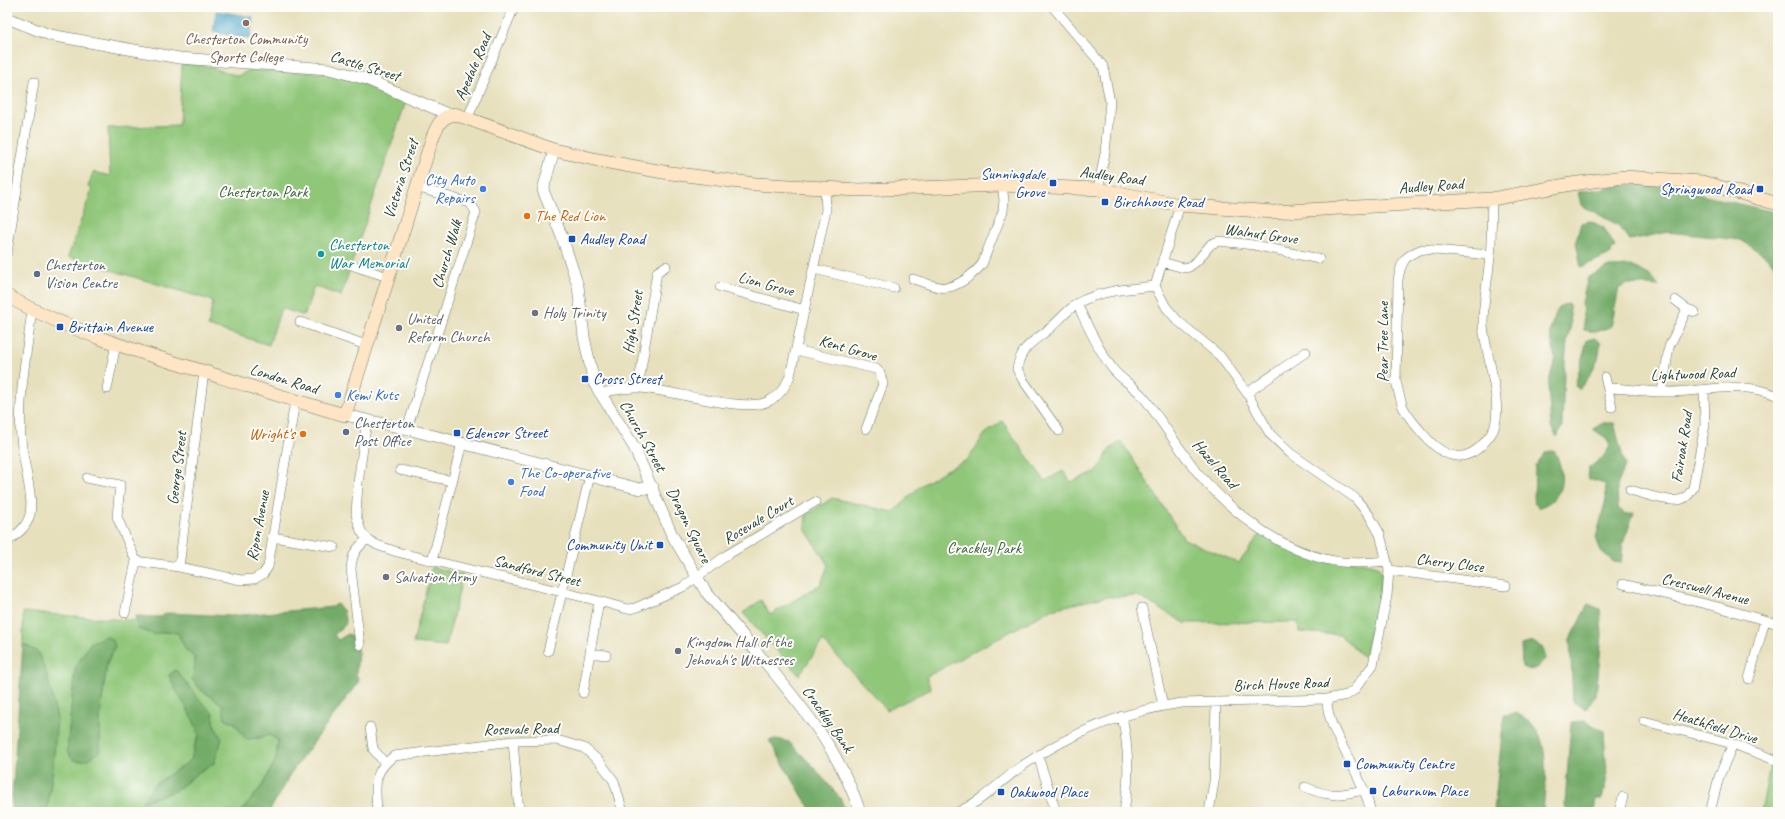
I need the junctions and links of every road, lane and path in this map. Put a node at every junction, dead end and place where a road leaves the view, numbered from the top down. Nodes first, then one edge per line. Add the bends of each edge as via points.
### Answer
1 (514, 7) edge
2 (1053, 7) edge
3 (7, 18) edge
4 (34, 82) dead end
5 (450, 115) junction
6 (468, 117) junction
7 (554, 150) junction
8 (1002, 185) junction
9 (416, 187) junction
10 (825, 188) junction
11 (1098, 189) junction
12 (1492, 200) junction
13 (1778, 204) edge
14 (1180, 205) junction
15 (7, 253) edge
16 (1490, 255) junction
17 (1319, 259) dead end
18 (1162, 262) junction
19 (354, 266) dead end
20 (666, 266) dead end
21 (814, 269) junction
22 (388, 277) junction
23 (913, 279) dead end
24 (1155, 286) junction
25 (720, 287) dead end
26 (894, 288) dead end
27 (7, 296) edge
28 (1675, 300) dead end
29 (1077, 304) junction
30 (32, 310) junction
31 (805, 310) junction
32 (300, 322) dead end
33 (116, 344) junction
34 (366, 345) junction
35 (796, 350) junction
36 (1306, 352) dead end
37 (204, 372) junction
38 (1605, 377) dead end
39 (638, 387) junction
40 (1608, 388) junction
41 (107, 389) dead end
42 (1704, 391) junction
43 (1662, 392) junction
44 (599, 393) junction
45 (1247, 393) junction
46 (1778, 396) edge
47 (295, 401) junction
48 (1612, 407) dead end
49 (345, 415) junction
50 (367, 420) junction
51 (407, 429) junction
52 (866, 429) dead end
53 (1059, 431) dead end
54 (462, 443) junction
55 (400, 470) dead end
56 (590, 475) junction
57 (87, 478) dead end
58 (452, 482) junction
59 (653, 487) junction
60 (1630, 490) dead end
61 (815, 502) dead end
62 (272, 537) junction
63 (366, 539) junction
64 (7, 541) edge
65 (334, 547) dead end
66 (136, 560) junction
67 (432, 561) junction
68 (1388, 566) junction
69 (179, 567) junction
70 (697, 577) junction
71 (1623, 584) dead end
72 (1506, 586) dead end
73 (562, 592) junction
74 (599, 601) junction
75 (1142, 608) dead end
76 (125, 613) dead end
77 (1765, 620) junction
78 (1778, 624) edge
79 (360, 645) dead end
80 (548, 650) dead end
81 (590, 653) junction
82 (606, 655) dead end
83 (1749, 679) dead end
84 (583, 693) dead end
85 (1327, 699) junction
86 (1216, 702) junction
87 (1163, 706) junction
88 (1122, 716) junction
89 (1644, 720) dead end
90 (370, 727) dead end
91 (513, 741) junction
92 (1733, 744) junction
93 (1038, 756) junction
94 (1778, 761) edge
95 (384, 762) junction
96 (1305, 787) dead end
97 (1364, 790) junction
98 (1623, 797) dead end
99 (377, 812) edge
100 (519, 812) edge
101 (623, 812) edge
102 (860, 812) edge
103 (958, 812) edge
104 (1056, 812) edge
105 (1124, 812) edge
106 (1209, 812) edge
107 (1371, 812) edge
108 (1620, 812) edge
109 (1710, 812) edge

1 - 6 street, Apedale Road
2 - 11 street via 1103,66 1110,102 1105,153
3 - 5 street, Castle Street via 50,35 172,56 329,69 366,79
4 - 15 street
5 - 6 main road
5 - 9 main road, Victoria Street via 437,126
6 - 7 main road, Audley Road
7 - 10 main road, Audley Road via 627,167 755,184
7 - 44 street, Church Street via 543,190 578,286 590,372
8 - 10 main road, Audley Road via 884,191
8 - 11 main road, Audley Road
8 - 23 street via 1003,211 982,264 976,272 950,288 940,288
9 - 22 main road, Victoria Street
9 - 51 street, Church Walk via 470,203 476,212
10 - 21 street via 826,210
11 - 14 main road, Audley Road
12 - 13 main road, Audley Road via 1571,184 1624,177 1702,182
12 - 14 main road, Audley Road via 1273,212
12 - 16 street, Pear Tree Lane
14 - 18 street
16 - 16 street, Pear Tree Lane via 1483,324 1497,406 1496,420 1492,433 1473,452 1462,456 1450,456 1439,450 1421,433 1404,408 1399,394 1396,381 1400,266 1406,257 1423,248
17 - 18 street, Walnut Grove via 1254,245 1219,241 1211,244 1189,267
18 - 24 street
19 - 22 street
20 - 39 street, High Street via 657,272
21 - 26 street
21 - 31 street
22 - 34 main road, Victoria Street
24 - 29 street via 1109,291
24 - 45 street, Birch House Road via 1173,316 1220,356
25 - 31 street, Lion Grove
27 - 30 main road, London Road
28 - 43 street via 1691,310 1670,347
29 - 53 street via 1024,349 1019,357 1017,369
29 - 68 street, Hazel Road via 1112,369 1143,397 1199,473 1233,507 1265,533 1308,555 1354,564
30 - 33 main road, London Road
30 - 64 street via 20,408 21,440 31,501 30,513 26,525
31 - 35 street
32 - 34 street
33 - 37 main road, London Road
33 - 41 street
34 - 49 main road, Victoria Street
35 - 39 street via 786,384 775,398 763,404 745,406
35 - 52 street, Kent Grove via 876,369 880,373 883,384
36 - 45 street
37 - 47 main road, London Road
37 - 69 street, George Street
38 - 40 street
39 - 44 street
40 - 43 street, Lightwood Road
40 - 48 street
42 - 43 street, Lightwood Road
42 - 46 street, Lightwood Road via 1727,386 1751,387
42 - 60 street, Fairoak Road via 1704,425 1693,488 1688,495 1682,500 1674,501
44 - 59 street, Church Street via 634,447
45 - 68 street, Birch House Road via 1270,434 1290,453 1355,498 1369,515 1380,534
47 - 49 main road, London Road
47 - 62 street, Ripon Avenue
49 - 50 street, London Road
50 - 51 street, London Road
50 - 63 street via 356,515
51 - 54 street, London Road
54 - 56 street, London Road
54 - 58 street
55 - 58 street
56 - 59 street, London Road via 640,489
56 - 73 street
57 - 66 street via 120,485 117,517
58 - 67 street
59 - 70 street, Dragon Square via 672,535
61 - 70 street, Rosevale Court
62 - 65 street
62 - 69 street, Ripon Avenue via 268,567 254,578 241,580
63 - 67 street, Sandford Street via 397,552
63 - 79 street via 352,558 351,569
66 - 69 street, Ripon Avenue
66 - 76 street
67 - 73 street, Sandford Street
68 - 72 street, Cherry Close
68 - 85 street, Birch House Road via 1387,596 1373,664 1354,690 1347,695
70 - 74 street, Sandford Street via 683,587 634,608 627,609
70 - 102 street, Crackley Bank via 706,592 826,739 853,791
71 - 77 street, Cresswell Avenue
73 - 74 street, Sandford Street
73 - 80 street
74 - 81 street
75 - 87 street
77 - 78 street, Cresswell Avenue
77 - 83 street
81 - 82 street
81 - 84 street
85 - 86 street, Birch House Road
85 - 97 street via 1327,710 1333,729
86 - 87 street, Birch House Road
86 - 106 street via 1214,782
87 - 88 street, Birch House Road
88 - 93 street, Birch House Road via 1085,730
88 - 105 street via 1128,742 1128,785
89 - 92 street, Heathfield Drive
90 - 95 street via 373,749
91 - 95 street, Rosevale Road via 400,754
91 - 100 street
91 - 101 street, Rosevale Road via 557,740 584,748 600,762 614,781
92 - 94 street, Heathfield Drive
92 - 109 street via 1719,777
93 - 103 street, Birch House Road via 986,796
93 - 104 street
95 - 99 street via 377,775
96 - 97 street via 1322,794 1336,795
97 - 107 street
98 - 108 street

